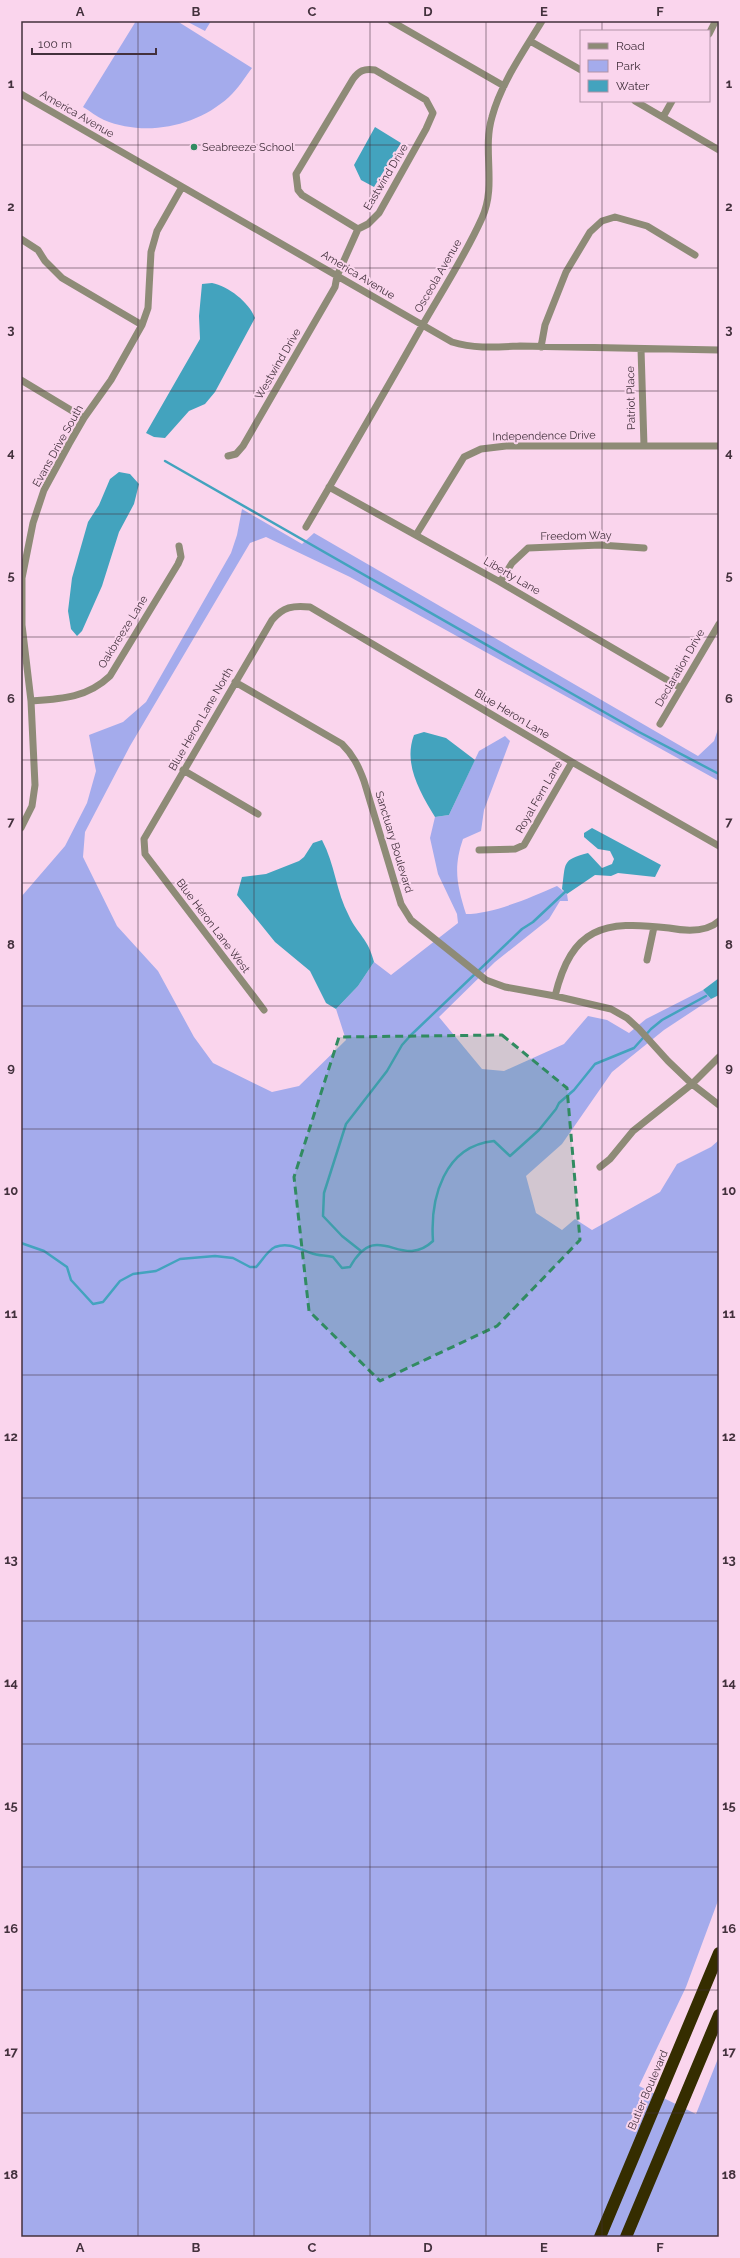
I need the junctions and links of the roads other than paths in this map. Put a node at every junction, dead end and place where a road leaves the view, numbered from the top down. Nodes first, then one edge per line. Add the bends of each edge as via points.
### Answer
1 (390, 21) edge
2 (542, 21) edge
3 (530, 41) junction
4 (580, 69) edge
5 (504, 86) junction
6 (21, 94) edge
7 (637, 102) edge
8 (671, 102) edge
9 (663, 117) junction
10 (719, 150) edge
11 (182, 187) junction
12 (358, 229) junction
13 (21, 239) edge
14 (695, 255) dead end
15 (337, 276) junction
16 (142, 325) junction
17 (422, 326) junction
18 (542, 347) junction
19 (641, 349) junction
20 (719, 350) edge
21 (21, 380) edge
22 (84, 418) junction
23 (644, 446) junction
24 (719, 446) edge
25 (228, 456) dead end
26 (329, 487) junction
27 (306, 527) dead end
28 (416, 535) junction
29 (179, 546) dead end
30 (644, 548) dead end
31 (500, 582) junction
32 (292, 607) joint
33 (719, 624) edge
34 (22, 625) edge
35 (235, 682) junction
36 (682, 688) junction
37 (31, 701) junction
38 (660, 724) dead end
39 (572, 762) junction
40 (183, 770) junction
41 (258, 814) dead end
42 (21, 828) edge
43 (719, 846) edge
44 (479, 850) dead end
45 (145, 854) joint
46 (719, 921) edge
47 (654, 927) junction
48 (647, 960) dead end
49 (555, 996) junction
50 (264, 1010) dead end
51 (719, 1057) edge
52 (692, 1084) junction
53 (719, 1105) edge
54 (600, 1167) dead end
55 (719, 1954) edge
56 (719, 2016) edge
57 (600, 2237) edge
58 (626, 2237) edge

1 - 5 street
2 - 3 street, Osceola Avenue
3 - 4 street
3 - 5 street, Osceola Avenue
5 - 17 street, Osceola Avenue via 492,117 488,138 490,191 483,216 466,251
6 - 11 street, America Avenue
7 - 9 street
8 - 9 street
9 - 10 street
11 - 15 street, America Avenue
11 - 16 street, Evans Drive South via 157,231 151,252 148,308
12 - 12 street, Eastwind Drive via 302,195 298,190 296,174 358,72 367,69 375,70 426,100 432,113 426,129 379,213 368,224
12 - 15 street
13 - 16 street via 38,250 48,265 62,278
14 - 18 street via 647,226 615,217 602,220 595,226 570,266 554,299 545,325
15 - 17 street, America Avenue
15 - 25 street, Westwind Drive via 335,287 243,446 236,454
16 - 22 street, Evans Drive South via 111,380
17 - 18 street, America Avenue via 465,346
17 - 26 street, Osceola Avenue
18 - 19 street, America Avenue
19 - 20 street, America Avenue
19 - 23 street, Patriot Place
21 - 22 street
22 - 34 street, Evans Drive South via 44,490 33,523 22,578
23 - 24 street, Independence Drive
23 - 28 street, Independence Drive via 506,446 470,452 464,457
26 - 27 street, Osceola Avenue
26 - 28 street, Liberty Lane
28 - 31 street, Liberty Lane
29 - 37 street, Oakbreeze Lane via 181,557 178,564 110,676 95,688 73,698
30 - 31 street, Freedom Way via 600,545 528,548 512,563
31 - 36 street, Liberty Lane
32 - 35 street, Blue Heron Lane North via 278,612
32 - 39 street, Blue Heron Lane via 310,607
33 - 36 street, Declaration Drive
34 - 37 street, Evans Drive South
35 - 40 street, Blue Heron Lane North
35 - 49 street, Sanctuary Boulevard via 342,744 357,761 401,904 411,920 486,980 505,987
36 - 38 street, Declaration Drive
37 - 42 street, Evans Drive South via 35,786 32,806
39 - 43 street, Blue Heron Lane
39 - 44 street, Royal Fern Lane via 524,845 515,849
40 - 41 street
40 - 45 street, Blue Heron Lane North via 144,839
45 - 50 street, Blue Heron Lane West
46 - 47 street via 700,929
47 - 48 street
47 - 49 street via 615,926 596,931 578,943 559,978
49 - 52 street, Sanctuary Boulevard via 612,1010 639,1028
51 - 52 street
52 - 53 street, Sanctuary Boulevard
52 - 54 street via 633,1132
55 - 57 highway, Butler Boulevard
56 - 58 highway

